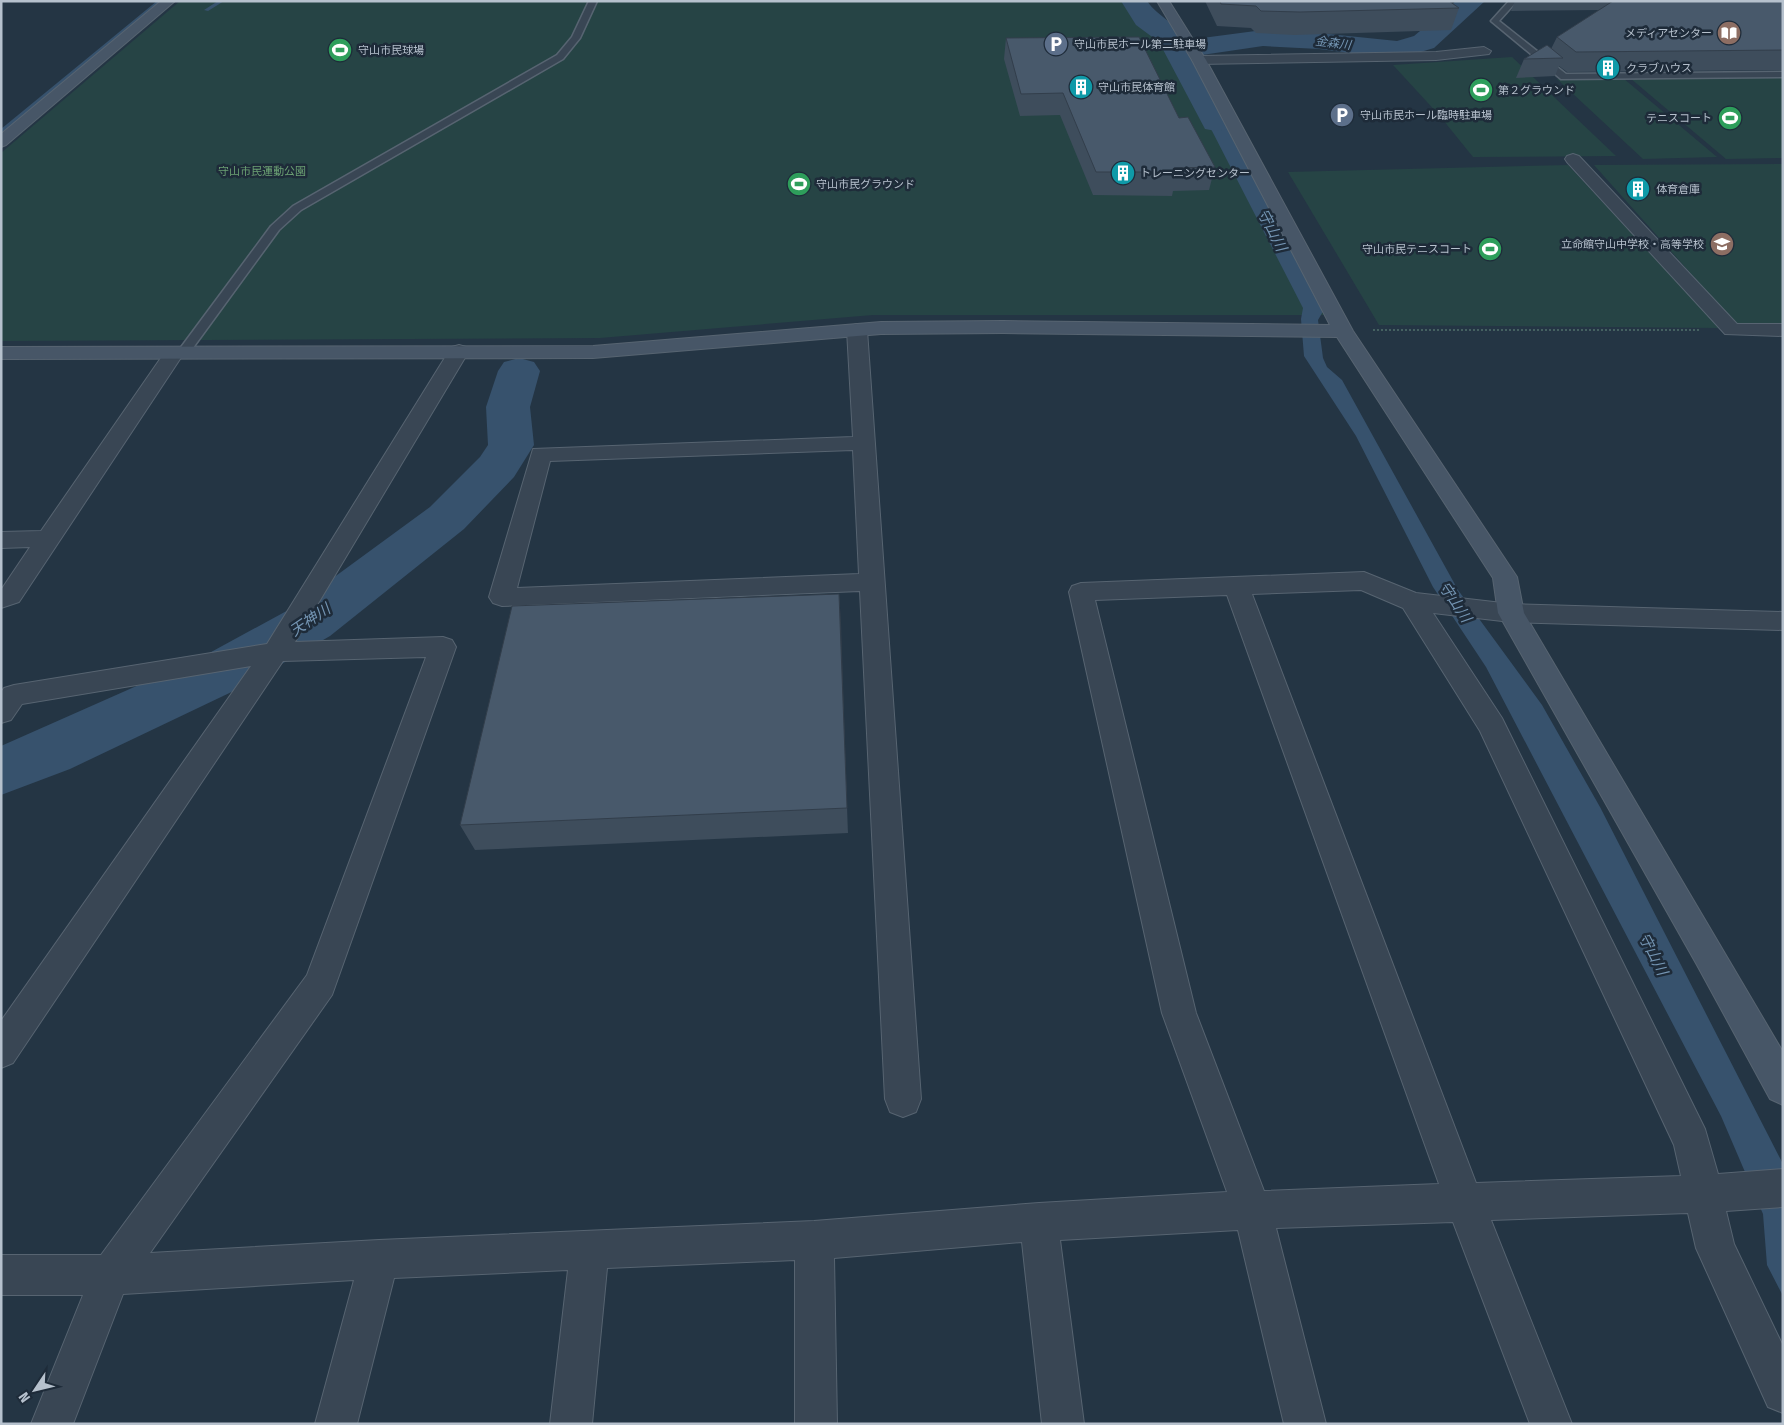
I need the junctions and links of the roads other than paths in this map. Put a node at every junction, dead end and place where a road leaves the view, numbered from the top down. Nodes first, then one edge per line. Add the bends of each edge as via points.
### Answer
1 (169, 1) edge
2 (593, 1) edge
3 (1163, 1) edge
4 (1514, 1) edge
5 (1484, 51) dead end
6 (1197, 57) junction
7 (1783, 74) edge
8 (1, 142) edge
9 (1573, 159) dead end
10 (857, 330) junction
11 (1342, 330) junction
12 (1783, 330) edge
13 (459, 351) junction
14 (178, 353) junction
15 (1, 354) edge
16 (863, 443) junction
17 (48, 539) junction
18 (1, 540) edge
19 (871, 582) junction
20 (1236, 586) junction
21 (1, 599) edge
22 (1412, 602) junction
23 (1511, 613) junction
24 (1783, 621) edge
25 (275, 652) junction
26 (1, 712) edge
27 (1, 1051) edge
28 (1783, 1087) edge
29 (903, 1099) dead end
30 (1783, 1188) edge
31 (1703, 1194) junction
32 (1464, 1201) junction
33 (1252, 1210) junction
34 (1039, 1222) junction
35 (814, 1240) junction
36 (590, 1249) junction
37 (379, 1259) junction
38 (110, 1275) junction
39 (1, 1276) edge
40 (1783, 1392) edge
41 (52, 1424) edge
42 (336, 1424) edge
43 (571, 1424) edge
44 (816, 1424) edge
45 (1063, 1424) edge
46 (1305, 1424) edge
47 (1551, 1424) edge

1 - 8 street
2 - 14 lane via 576,38 560,57 297,208 275,228
3 - 6 street
4 - 7 lane via 1495,21 1564,77
5 - 6 street via 1436,56
6 - 11 street
9 - 12 street via 1732,330
10 - 11 street via 1003,327
10 - 13 street via 593,352
10 - 16 street
11 - 23 street via 1505,577
13 - 14 street
13 - 25 street
14 - 15 street
14 - 17 street
16 - 19 street
16 - 19 street via 541,454 502,597
17 - 18 street
17 - 21 street via 10,596
19 - 29 street
20 - 22 street via 1364,581
20 - 32 street
20 - 33 street via 1081,592 1179,1013
22 - 23 street
22 - 31 street via 1492,726 1692,1142
23 - 24 street
23 - 28 street
25 - 26 street via 14,695
25 - 27 street
25 - 38 street via 443,647 320,984
30 - 31 street
31 - 32 street
31 - 40 street via 1715,1248
32 - 33 street
32 - 47 street
33 - 34 street
33 - 46 street
34 - 35 street
34 - 45 street
35 - 36 street
35 - 44 street
36 - 37 street
36 - 43 street
37 - 38 street
37 - 42 street
38 - 39 street
38 - 41 street

